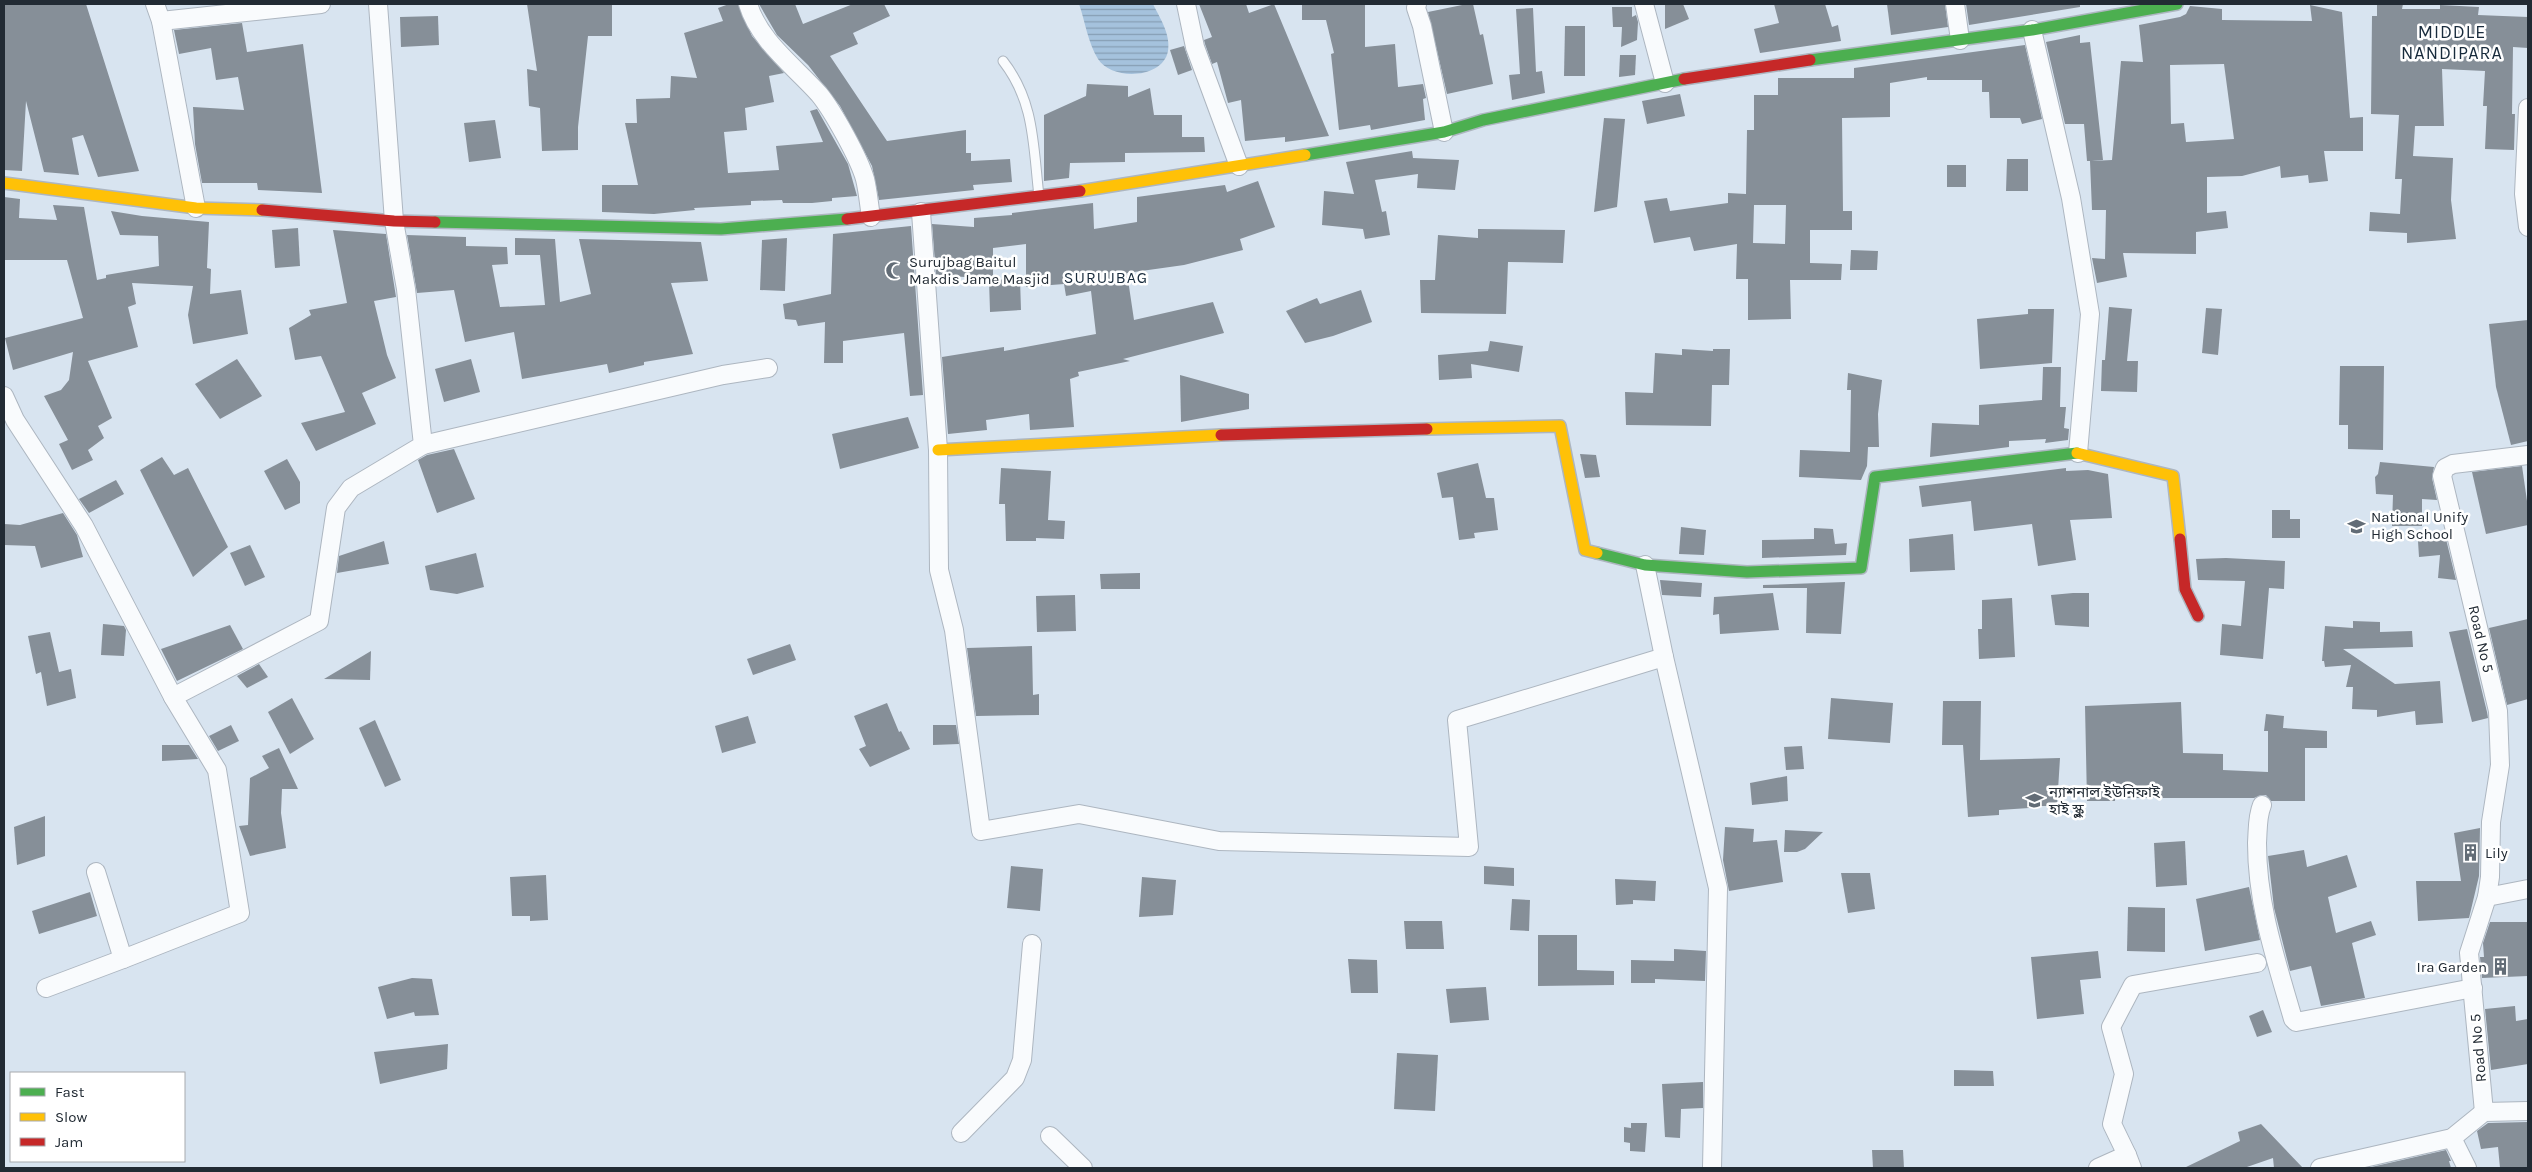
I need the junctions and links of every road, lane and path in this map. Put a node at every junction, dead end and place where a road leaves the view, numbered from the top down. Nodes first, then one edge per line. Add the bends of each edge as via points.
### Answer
1 (155, 4) edge
2 (321, 4) edge
3 (378, 4) edge
4 (748, 4) edge
5 (1186, 4) edge
6 (1417, 4) edge
7 (1644, 4) edge
8 (1956, 4) edge
9 (2177, 4) edge
10 (161, 21) junction
11 (2032, 30) junction
12 (1960, 40) junction
13 (1003, 61) dead end
14 (1665, 82) junction
15 (2528, 108) edge
16 (1444, 132) junction
17 (1239, 166) junction
18 (4, 183) edge
19 (1039, 196) junction
20 (196, 208) junction
21 (922, 212) junction
22 (871, 217) junction
23 (394, 221) junction
24 (2528, 227) edge
25 (768, 368) dead end
26 (4, 396) edge
27 (423, 445) junction
28 (938, 450) junction
29 (2078, 453) junction
30 (2528, 454) edge
31 (1644, 565) junction
32 (2198, 616) dead end
33 (1664, 657) junction
34 (173, 697) junction
35 (2262, 805) dead end
36 (96, 872) dead end
37 (2528, 889) edge
38 (2487, 897) junction
39 (1032, 944) dead end
40 (123, 959) junction
41 (2257, 963) dead end
42 (46, 988) dead end
43 (2473, 988) junction
44 (2528, 1111) edge
45 (2484, 1112) junction
46 (961, 1133) dead end
47 (1050, 1136) dead end
48 (2452, 1138) junction
49 (2129, 1161) edge
50 (1083, 1168) edge
51 (1712, 1168) edge
52 (2098, 1168) edge
53 (2320, 1168) edge
54 (2467, 1168) edge

1 - 10 street
2 - 10 street
3 - 23 street
4 - 22 street via 757,25 820,96 848,144 865,179
5 - 17 street via 1195,47
6 - 16 street
7 - 14 street
8 - 12 street
9 - 11 street
10 - 20 street
11 - 12 street
11 - 29 street via 2071,198 2090,314
12 - 14 street
13 - 19 lane via 1017,78 1027,101
14 - 16 street via 1483,120
15 - 24 street via 2524,194
16 - 17 street
17 - 19 street
18 - 20 street
19 - 21 street
20 - 23 street
21 - 22 street
21 - 28 street
22 - 23 street via 721,229
23 - 27 street via 406,289
25 - 27 street via 723,375
26 - 34 street via 15,420 84,526
27 - 34 street via 351,488 336,508 319,621
28 - 31 street via 1279,432 1560,426 1585,550
28 - 33 street via 939,570 954,630 981,831 1079,814 1219,841 1469,847 1457,720
29 - 31 street via 1876,477 1861,568 1747,572
29 - 32 street via 2173,476 2185,589
30 - 38 street, Road No 5 via 2453,464 2445,468 2442,476 2498,710 2500,765
31 - 33 street
33 - 51 street via 1718,888
34 - 40 street via 217,770 240,912
35 - 43 street via 2258,815 2257,876 2263,913 2292,1019 2296,1022
36 - 40 street
37 - 38 street
38 - 43 street, Road No 5 via 2469,953
39 - 46 street via 1022,1060 1015,1078
40 - 42 street
41 - 49 street via 2133,985 2111,1027 2124,1074 2112,1124
43 - 45 street, Road No 5
44 - 45 street
45 - 48 street
47 - 50 street
48 - 53 street
48 - 54 street
49 - 52 street

